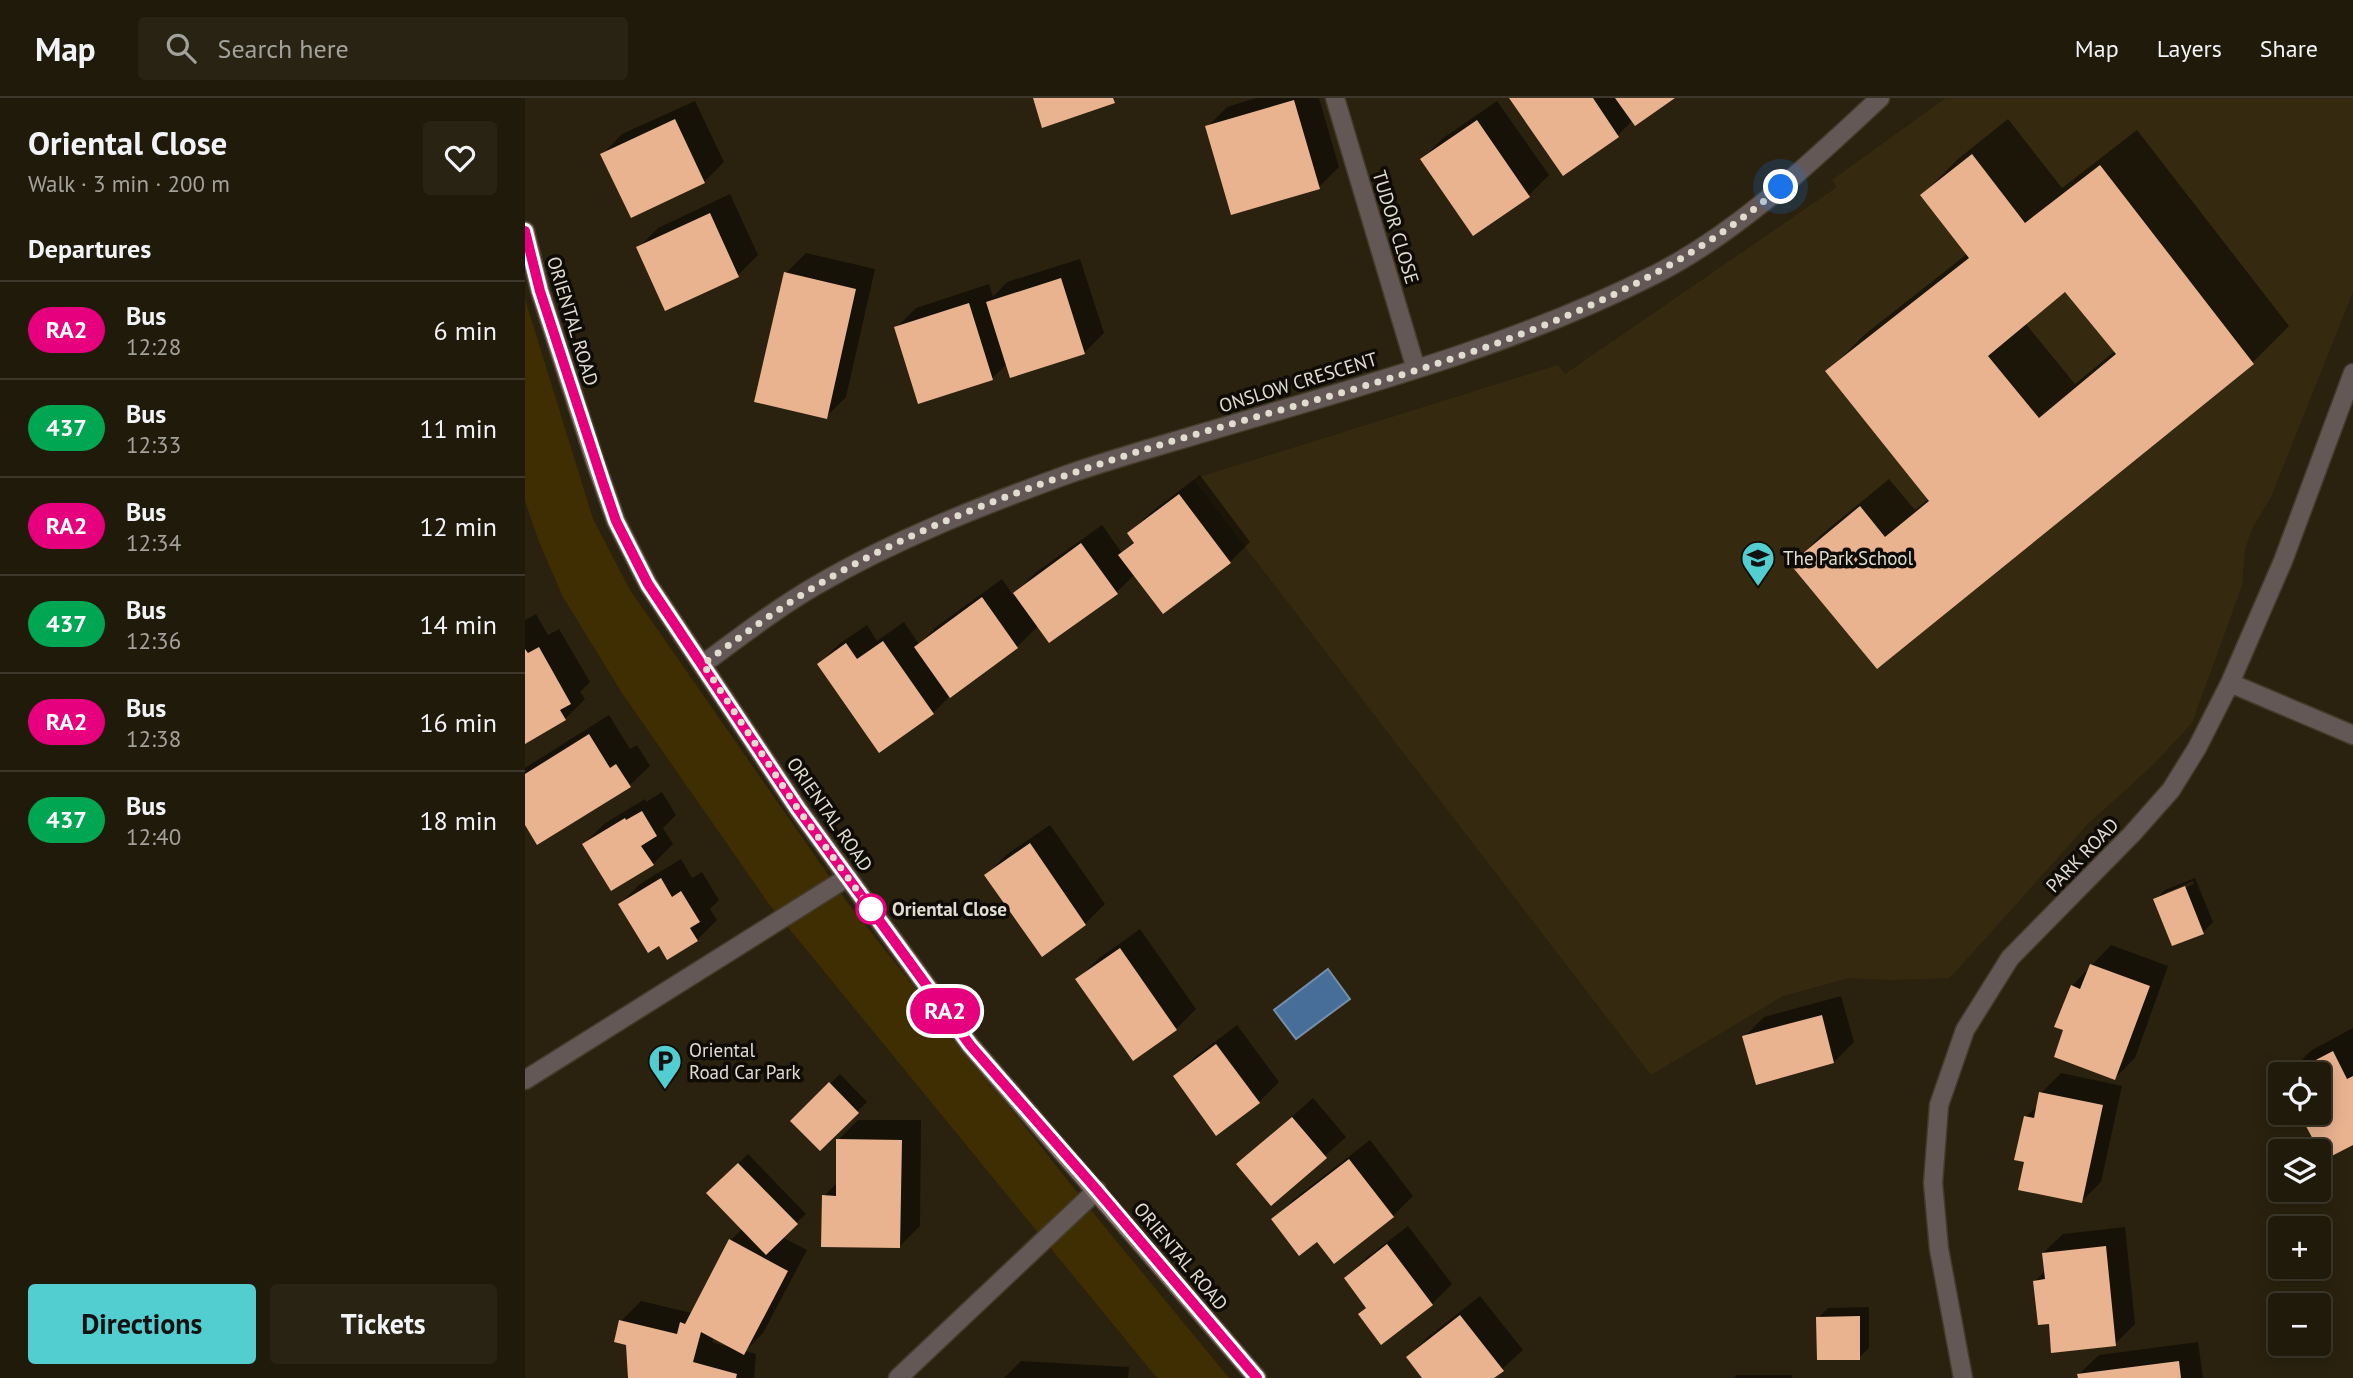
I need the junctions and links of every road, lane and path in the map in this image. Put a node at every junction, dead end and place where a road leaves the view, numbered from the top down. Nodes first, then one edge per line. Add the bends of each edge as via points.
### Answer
1 (1335, 98) edge
2 (1879, 98) edge
3 (525, 231) edge
4 (1416, 369) junction
5 (2353, 373) edge
6 (703, 664) junction
7 (2230, 683) junction
8 (2353, 735) edge
9 (848, 877) junction
10 (525, 1080) edge
11 (1097, 1190) junction
12 (898, 1378) edge
13 (1257, 1378) edge
14 (1962, 1378) edge

1 - 4 street, TUDOR CLOSE
2 - 4 street, ONSLOW CRESCENT via 1764,201 1658,273 1552,321
3 - 6 street, ORIENTAL ROAD via 540,291 616,521 648,584
4 - 6 street, ONSLOW CRESCENT via 1121,457 971,511 817,585
5 - 7 street, PARK ROAD via 2283,561
6 - 9 street, ORIENTAL ROAD
7 - 8 street
7 - 14 street, PARK ROAD via 2171,790 2010,958 1965,1030 1939,1105 1933,1182 1939,1249
9 - 10 street
9 - 11 street, ORIENTAL ROAD via 970,1045
11 - 12 street
11 - 13 street, ORIENTAL ROAD

